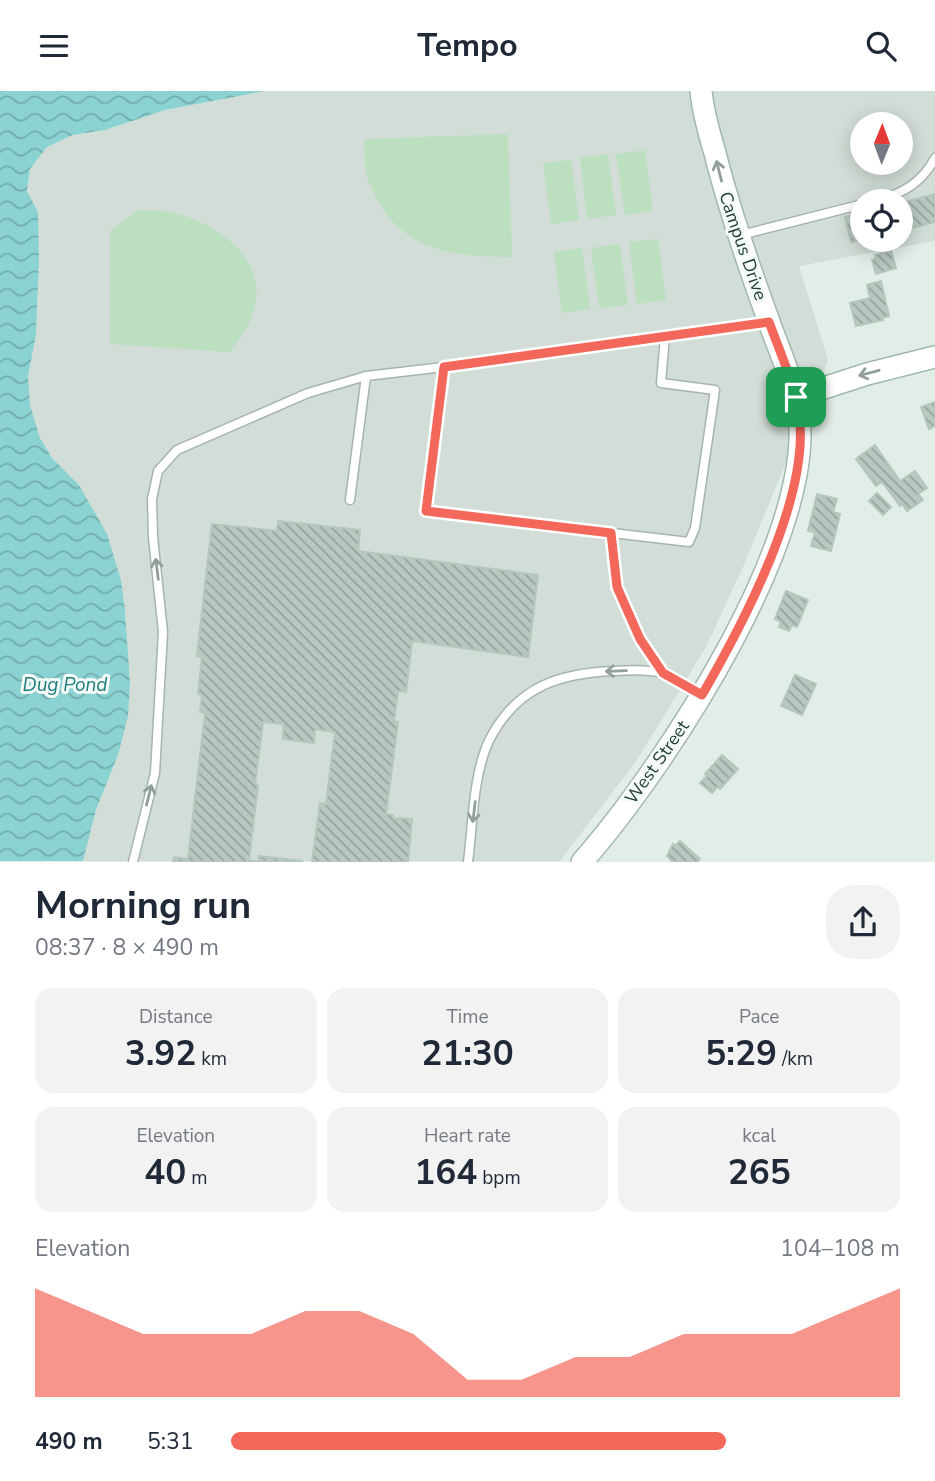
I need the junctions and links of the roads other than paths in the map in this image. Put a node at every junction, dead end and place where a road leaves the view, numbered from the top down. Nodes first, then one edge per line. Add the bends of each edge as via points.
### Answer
1 (701, 91) edge
2 (935, 158) edge
3 (908, 189) edge
4 (850, 207) edge
5 (738, 236) junction
6 (769, 322) junction
7 (665, 336) junction
8 (935, 357) edge
9 (444, 367) junction
10 (366, 376) junction
11 (796, 397) junction
12 (350, 500) dead end
13 (611, 533) junction
14 (663, 673) junction
15 (702, 695) junction
16 (133, 862) edge
17 (468, 862) edge
18 (582, 862) edge

5 -> 1 street, Campus Drive
2 - 3 lane via 928,172
4 - 5 lane
5 - 6 street, Campus Drive
6 - 7 lane
6 - 11 street, Campus Drive
7 - 9 lane
7 - 13 lane via 661,383 715,390 695,528 688,542
8 -> 11 street
9 - 10 lane
9 - 13 lane via 426,511
10 - 12 lane
16 -> 10 lane via 155,773 160,697 163,632 152,499 158,471 177,450 308,393
11 - 15 street, West Street via 800,455 788,505 762,575
13 - 14 lane via 617,587 640,639
14 - 15 lane
14 -> 17 lane via 586,672 543,683 515,703 491,736 480,769
15 - 18 street, West Street via 634,797

